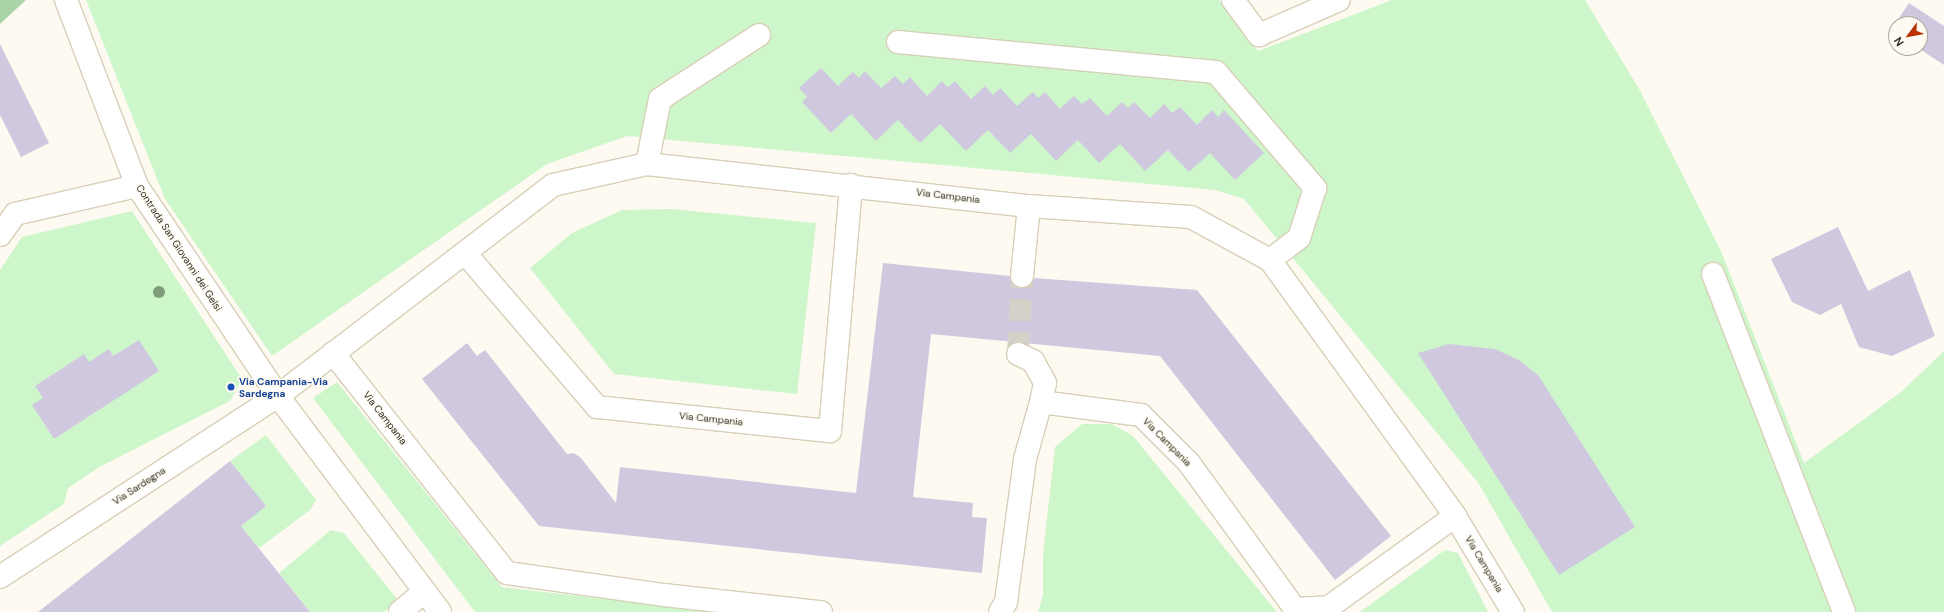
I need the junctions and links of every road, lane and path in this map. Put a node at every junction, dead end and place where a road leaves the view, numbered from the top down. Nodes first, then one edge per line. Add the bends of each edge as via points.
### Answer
1 (66, 0) edge
2 (1233, 0) edge
3 (1339, 0) edge
4 (759, 35) dead end
5 (898, 42) dead end
6 (646, 164) junction
7 (851, 185) junction
8 (137, 186) junction
9 (1029, 206) junction
10 (0, 234) edge
11 (465, 253) junction
12 (1270, 260) junction
13 (1713, 274) dead end
14 (1022, 276) tunnel mouth
15 (334, 353) junction
16 (1018, 354) dead end
17 (278, 396) junction
18 (1041, 402) junction
19 (1454, 516) junction
20 (0, 577) edge
21 (424, 592) junction
22 (400, 612) edge
23 (440, 612) edge
24 (821, 612) edge
25 (1000, 612) edge
26 (1513, 612) edge
27 (1844, 612) edge

1 - 8 street, Contrada San Giovanni dei Gelsi
2 - 3 street via 1259,35
4 - 6 street via 660,99
5 - 12 street via 1216,72 1315,188 1299,238
6 - 7 street, Via Campania
6 - 11 street, Via Campania via 553,185
7 - 9 street, Via Campania
7 - 11 street, Via Campania via 830,431 597,407
8 - 10 street via 15,214
8 - 17 street, Contrada San Giovanni dei Gelsi
9 - 12 street, Via Campania via 1191,217
9 - 14 street
11 - 15 street, Via Campania
12 - 19 street, Via Campania
13 - 27 street
15 - 17 street, Via Campania
15 - 24 street, Via Campania via 507,574
16 - 18 street via 1034,361 1045,383
17 - 20 street, Via Sardegna
17 - 21 street
18 - 19 street, Via Campania via 1141,415 1189,463 1295,609 1329,607
18 - 25 street via 1025,458 1006,602
19 - 26 street, Via Campania
21 - 22 street
21 - 23 street

